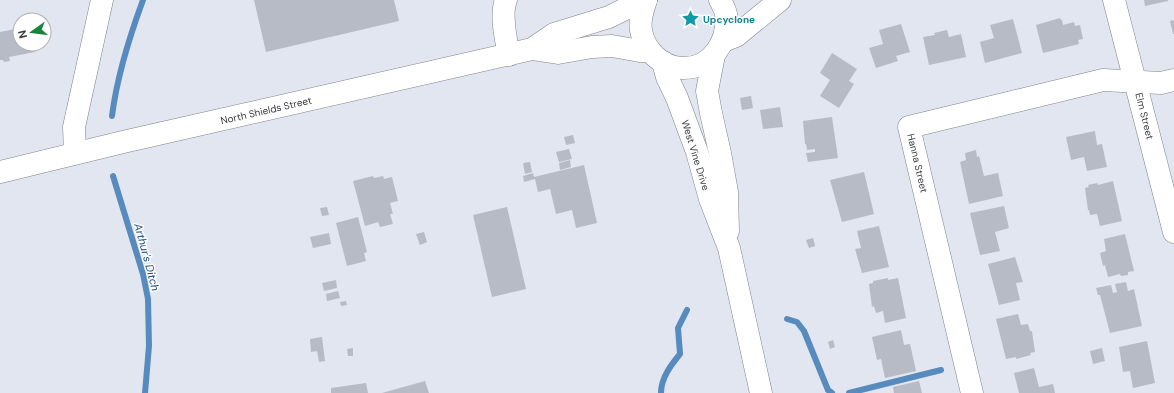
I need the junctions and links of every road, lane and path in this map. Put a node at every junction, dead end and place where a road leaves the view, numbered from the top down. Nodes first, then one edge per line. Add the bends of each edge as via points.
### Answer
1 (102, 0) edge
2 (506, 0) edge
3 (646, 0) edge
4 (720, 0) edge
5 (780, 0) edge
6 (1114, 0) edge
7 (719, 48) junction
8 (532, 49) junction
9 (508, 55) junction
10 (656, 56) junction
11 (1174, 80) edge
12 (1136, 81) junction
13 (81, 152) junction
14 (0, 172) edge
15 (1174, 232) edge
16 (729, 248) junction
17 (760, 393) edge
18 (972, 393) edge

1 - 13 street via 74,127
2 - 9 street via 504,4
3 - 8 street, North Shields Street via 609,17 554,34
3 - 10 street, West Vine Drive via 641,30 644,41
4 - 7 street, West Vine Drive via 726,12 726,27
5 - 7 street
6 - 12 street, Elm Street
7 - 10 street, North Shields Street via 705,62 682,68 671,66
7 - 16 street, West Vine Drive via 707,91 727,192
8 - 9 street, North Shields Street
8 - 10 street, North Shields Street via 558,53 612,46
9 - 13 street, North Shields Street
10 - 16 street, West Vine Drive via 677,98
11 - 12 street, Hanna Street via 1161,83
12 - 15 street, Elm Street
12 - 18 street, Hanna Street via 1103,80 909,127
13 - 14 street, North Shields Street
16 - 17 street, West Vine Drive

